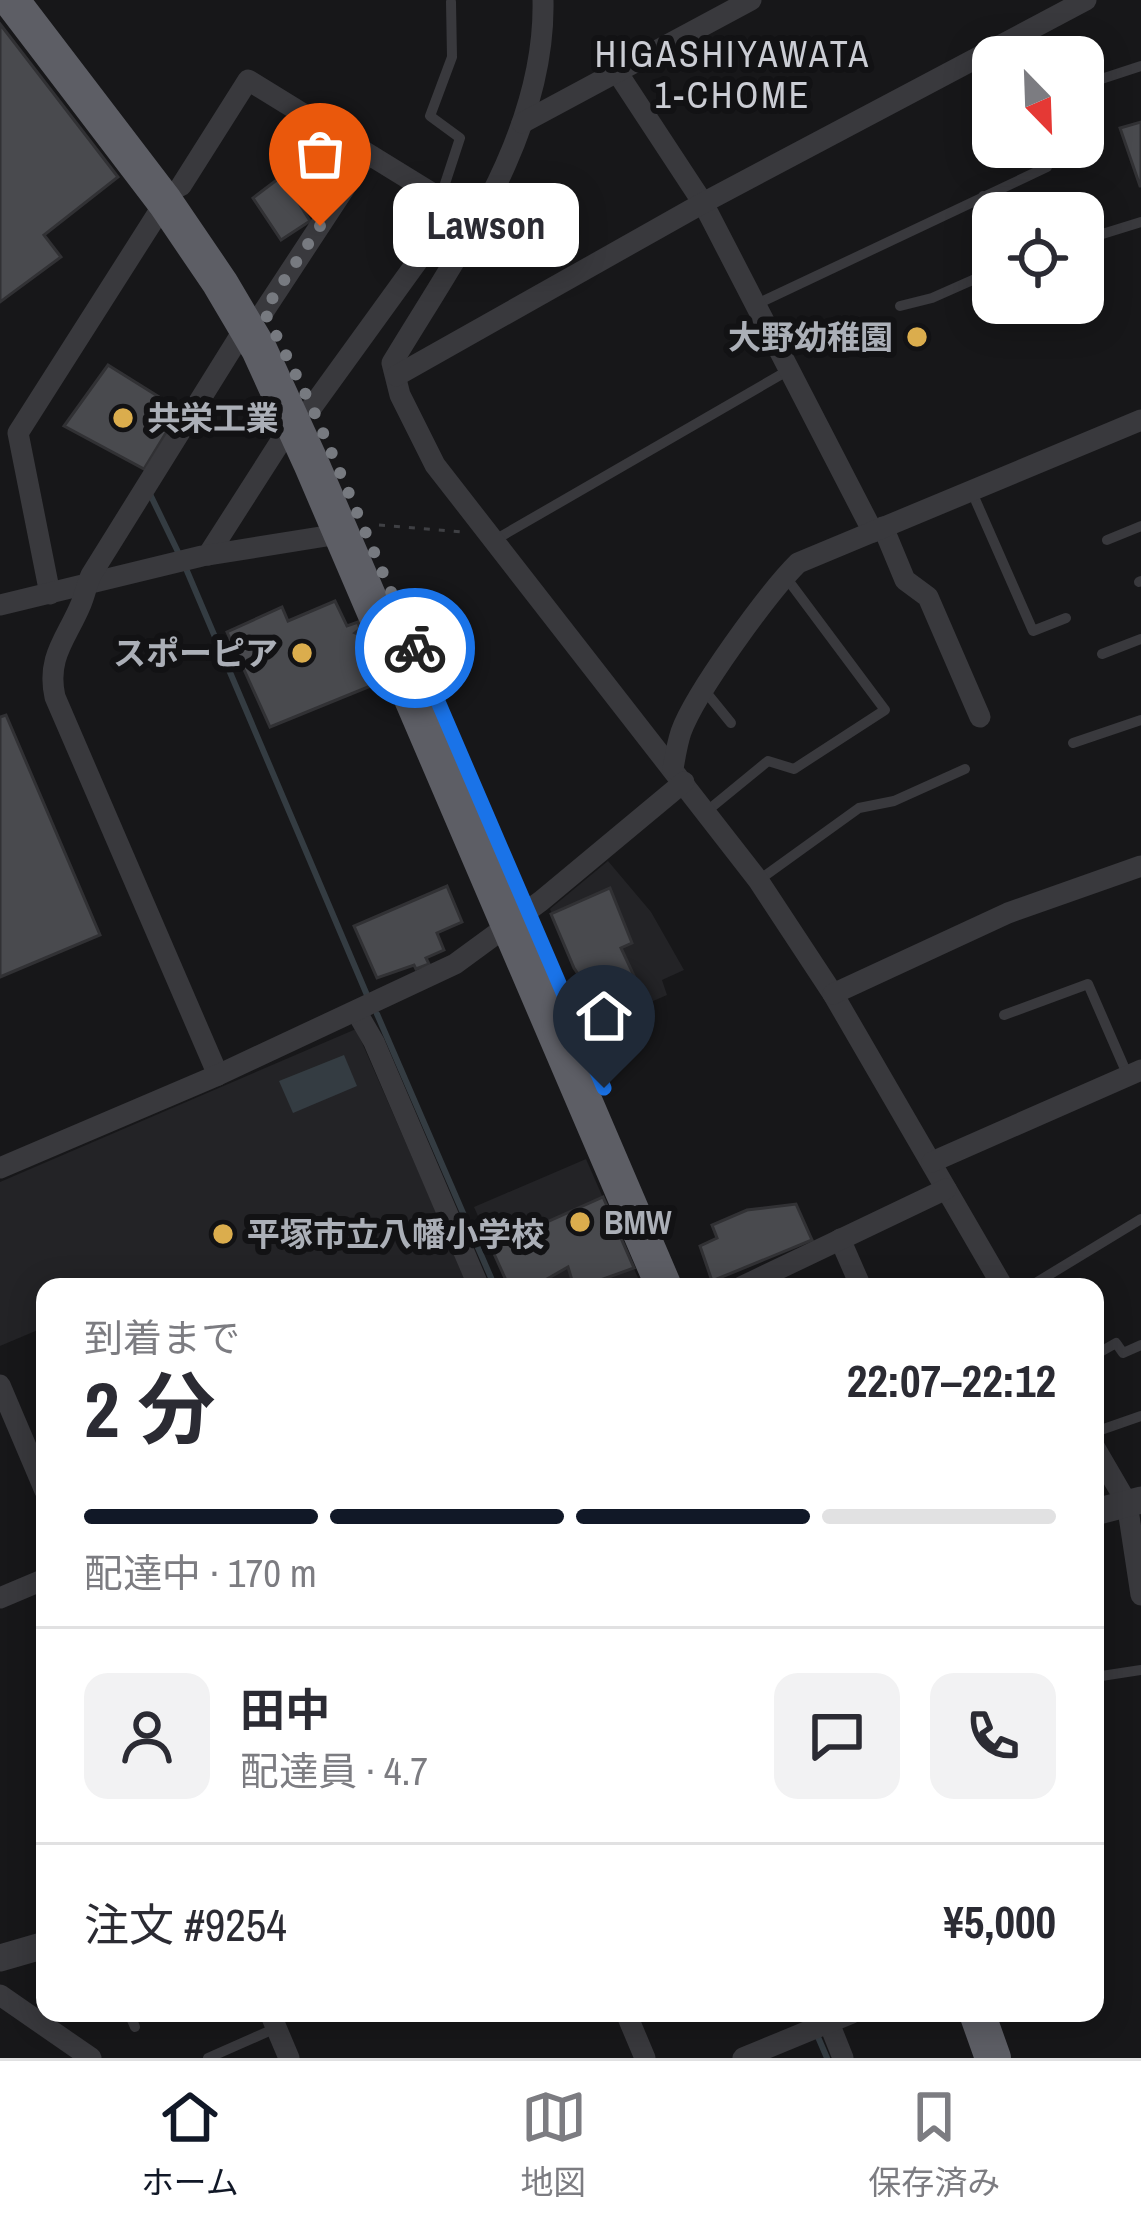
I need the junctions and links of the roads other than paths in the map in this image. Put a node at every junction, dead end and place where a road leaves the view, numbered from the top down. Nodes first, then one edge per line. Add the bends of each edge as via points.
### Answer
1 (10, 0) edge
2 (40, 0) edge
3 (544, 0) edge
4 (751, 0) edge
5 (1086, 0) edge
6 (452, 2) edge
7 (1141, 66) edge
8 (617, 72) junction
9 (1104, 78) edge
10 (522, 124) junction
11 (367, 154) junction
12 (1045, 168) edge
13 (992, 192) edge
14 (173, 194) junction
15 (440, 199) junction
16 (972, 201) edge
17 (703, 203) junction
18 (1141, 222) edge
19 (1104, 233) edge
20 (972, 280) edge
21 (755, 304) junction
22 (900, 306) dead end
23 (255, 318) junction
24 (789, 370) junction
25 (396, 376) junction
26 (303, 414) junction
27 (1141, 419) edge
28 (971, 490) junction
29 (1141, 526) edge
30 (878, 530) junction
31 (340, 534) junction
32 (490, 537) junction
33 (1107, 540) dead end
34 (208, 555) junction
35 (785, 576) junction
36 (86, 585) junction
37 (50, 594) junction
38 (0, 605) edge
39 (1066, 618) dead end
40 (1141, 639) edge
41 (1102, 654) dead end
42 (705, 691) junction
43 (980, 717) dead end
44 (1141, 720) edge
45 (730, 723) dead end
46 (1073, 743) dead end
47 (965, 769) dead end
48 (678, 776) junction
49 (706, 811) junction
50 (1141, 866) edge
51 (758, 880) junction
52 (518, 918) junction
53 (833, 994) junction
54 (356, 1011) junction
55 (1004, 1015) dead end
56 (1134, 1073) edge
57 (218, 1075) junction
58 (932, 1162) junction
59 (0, 1168) edge
60 (946, 1189) junction
61 (1141, 1219) edge
62 (840, 1239) junction
63 (475, 1278) edge
64 (660, 1278) edge
65 (686, 1278) edge
66 (762, 1278) edge
67 (856, 1278) edge
68 (998, 1278) edge
69 (1044, 1278) edge
70 (1141, 1345) edge
71 (1104, 1350) edge
72 (0, 1385) edge
73 (1141, 1416) edge
74 (1104, 1429) edge
75 (1104, 1460) edge
76 (36, 1470) edge
77 (1134, 1501) edge
78 (1104, 1509) edge
79 (36, 1583) edge
80 (1141, 1595) edge
81 (0, 1598) edge
82 (1141, 1670) edge
83 (1104, 1675) edge
84 (36, 1948) edge
85 (0, 1958) edge
86 (0, 1995) edge
87 (36, 2020) edge
88 (39, 2022) edge
89 (132, 2022) edge
90 (270, 2022) edge
91 (274, 2022) edge
92 (630, 2022) edge
93 (833, 2022) edge
94 (955, 2022) edge
95 (980, 2022) edge
96 (829, 2024) junction
97 (135, 2027) dead end
98 (91, 2058) edge
99 (208, 2058) edge
100 (290, 2058) edge
101 (645, 2058) edge
102 (743, 2058) edge
103 (843, 2058) edge
104 (968, 2058) edge
105 (993, 2058) edge

1 - 14 highway
2 - 14 highway
3 - 10 street
4 - 8 street
5 - 17 street
6 - 15 lane via 452,57 430,116 460,139
7 - 9 lane
8 - 10 street
8 - 17 street
10 - 25 street via 499,182 392,363
11 - 14 street via 248,80
11 - 15 street
11 - 23 street
12 - 13 lane
14 - 23 highway
14 - 37 street via 18,433
15 - 26 street via 456,208
16 - 21 lane
17 - 21 street
17 - 25 street
18 - 19 lane
20 - 22 lane
21 - 24 street
23 - 26 highway
23 - 36 street
24 - 30 street
24 - 32 lane
25 - 32 street via 435,465
26 - 31 highway
26 - 34 street
26 - 52 highway
27 - 28 street
28 - 30 street
28 - 39 lane via 1033,631
29 - 33 lane
30 - 35 street
30 - 43 street via 905,580 928,597
31 - 34 street
31 - 52 highway
32 - 48 street
34 - 36 street
35 - 42 street
35 - 49 lane via 886,710 794,770 768,761
36 - 37 street
36 - 57 street via 54,653 55,697
37 - 38 street
40 - 41 lane
42 - 45 lane
42 - 48 street via 681,732
44 - 46 lane
47 - 51 lane via 860,808
48 - 49 street
48 - 52 street
49 - 51 street
50 - 53 street via 1007,913
51 - 53 street
52 - 54 street via 455,964
52 - 64 highway
52 - 65 highway
53 - 58 street
54 - 57 street
54 - 63 street
55 - 56 lane via 1088,985
56 - 58 street
57 - 59 street
58 - 60 street
60 - 62 street
60 - 68 street
61 - 69 lane
62 - 66 street
62 - 67 street
70 - 71 lane
72 - 76 street
73 - 74 lane
75 - 77 street
77 - 78 street
77 - 80 street
79 - 81 street
82 - 83 lane
84 - 85 street
86 - 87 street
88 - 98 street
89 - 97 lane
90 - 99 lane
91 - 100 street
92 - 101 street
93 - 96 street
94 - 104 highway
95 - 105 highway
96 - 102 street
96 - 103 street

